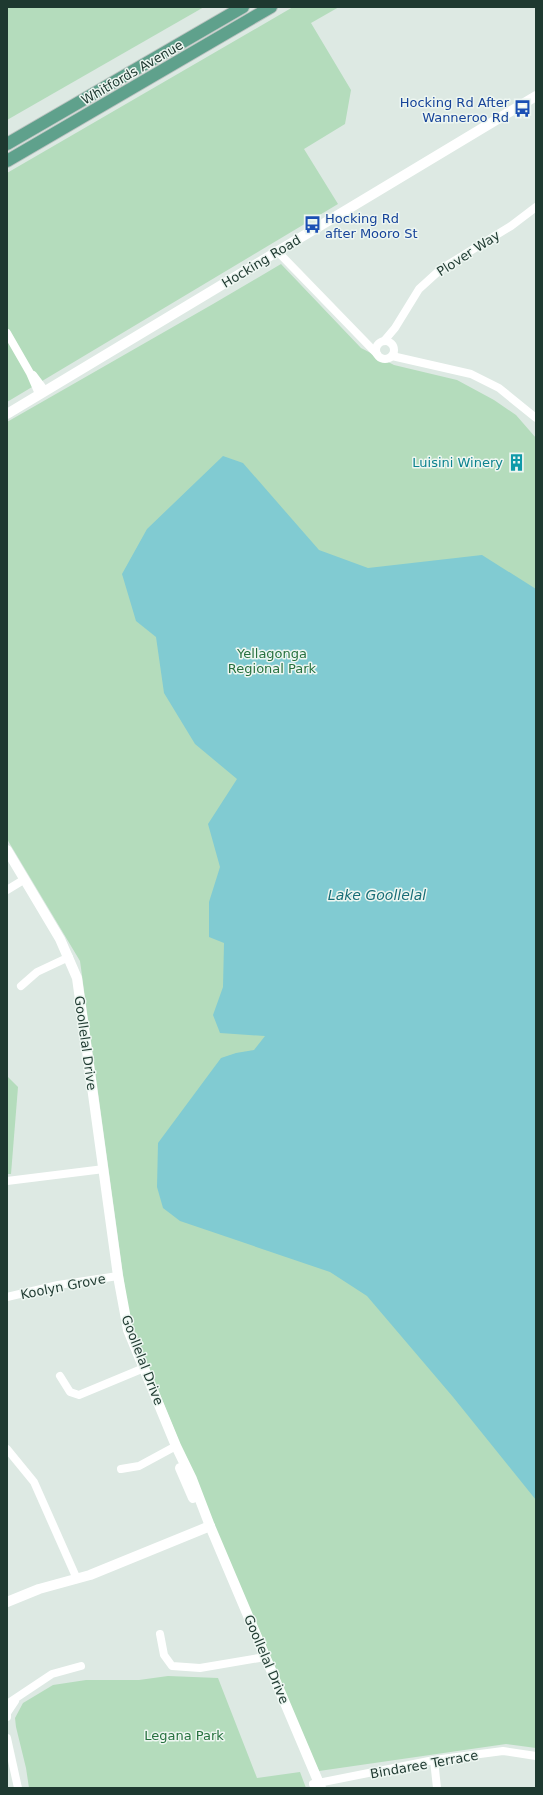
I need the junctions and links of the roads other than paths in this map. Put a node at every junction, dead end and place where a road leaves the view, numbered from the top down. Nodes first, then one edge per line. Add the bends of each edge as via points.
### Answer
1 (242, 7) edge
2 (271, 7) edge
3 (536, 96) edge
4 (7, 144) edge
5 (7, 161) edge
6 (536, 207) edge
7 (280, 250) junction
8 (395, 328) junction
9 (7, 333) edge
10 (361, 337) junction
11 (382, 342) junction
12 (393, 350) junction
13 (377, 354) junction
14 (42, 392) junction
15 (7, 414) edge
16 (536, 418) edge
17 (7, 850) edge
18 (7, 861) edge
19 (22, 881) junction
20 (7, 890) edge
21 (67, 958) junction
22 (21, 986) dead end
23 (101, 1169) junction
24 (7, 1181) edge
25 (116, 1276) junction
26 (7, 1297) edge
27 (141, 1370) junction
28 (60, 1376) dead end
29 (174, 1447) junction
30 (8, 1451) edge
31 (121, 1469) dead end
32 (207, 1525) junction
33 (76, 1577) junction
34 (7, 1597) edge
35 (7, 1602) edge
36 (160, 1634) dead end
37 (262, 1657) junction
38 (81, 1666) dead end
39 (19, 1696) junction
40 (7, 1704) edge
41 (7, 1717) edge
42 (7, 1738) edge
43 (536, 1756) edge
44 (434, 1760) junction
45 (317, 1786) edge
46 (18, 1788) edge
47 (437, 1788) edge

1 - 4 main road, Whitfords Avenue
2 - 5 main road, Whitfords Avenue
3 - 7 street, Hocking Road
6 - 8 street, Plover Way via 441,269 419,289
7 - 10 street via 288,264
7 - 14 street, Hocking Road
8 - 11 street, Plover Way
8 - 12 street, Plover Way
9 - 14 street via 30,373 36,377
10 - 11 street
10 - 13 street
11 - 12 street via 388,341
11 - 13 street via 376,348
12 - 13 street via 384,359
12 - 16 street via 404,358 471,374 499,388
14 - 15 street, Hocking Road
17 - 19 street, Goollelal Drive
18 - 19 street, Goollelal Drive
19 - 20 street
19 - 21 street, Goollelal Drive
21 - 22 street via 37,972
21 - 23 street, Goollelal Drive via 73,982
23 - 24 street
23 - 25 street, Goollelal Drive
25 - 26 street, Koolyn Grove via 58,1285
25 - 27 street, Goollelal Drive via 120,1323
27 - 28 street via 79,1395 70,1392
27 - 29 street, Goollelal Drive
29 - 31 street via 139,1466
29 - 32 street, Goollelal Drive
30 - 33 street via 34,1482
32 - 33 street
32 - 37 street, Goollelal Drive
33 - 34 street via 26,1589
33 - 35 street
36 - 37 street via 164,1655 172,1666 200,1668
37 - 45 street, Goollelal Drive
38 - 39 street via 52,1674
39 - 40 street
39 - 41 street
42 - 46 street
43 - 44 street, Bindaree Terrace via 503,1751
44 - 45 street, Bindaree Terrace
44 - 47 street

